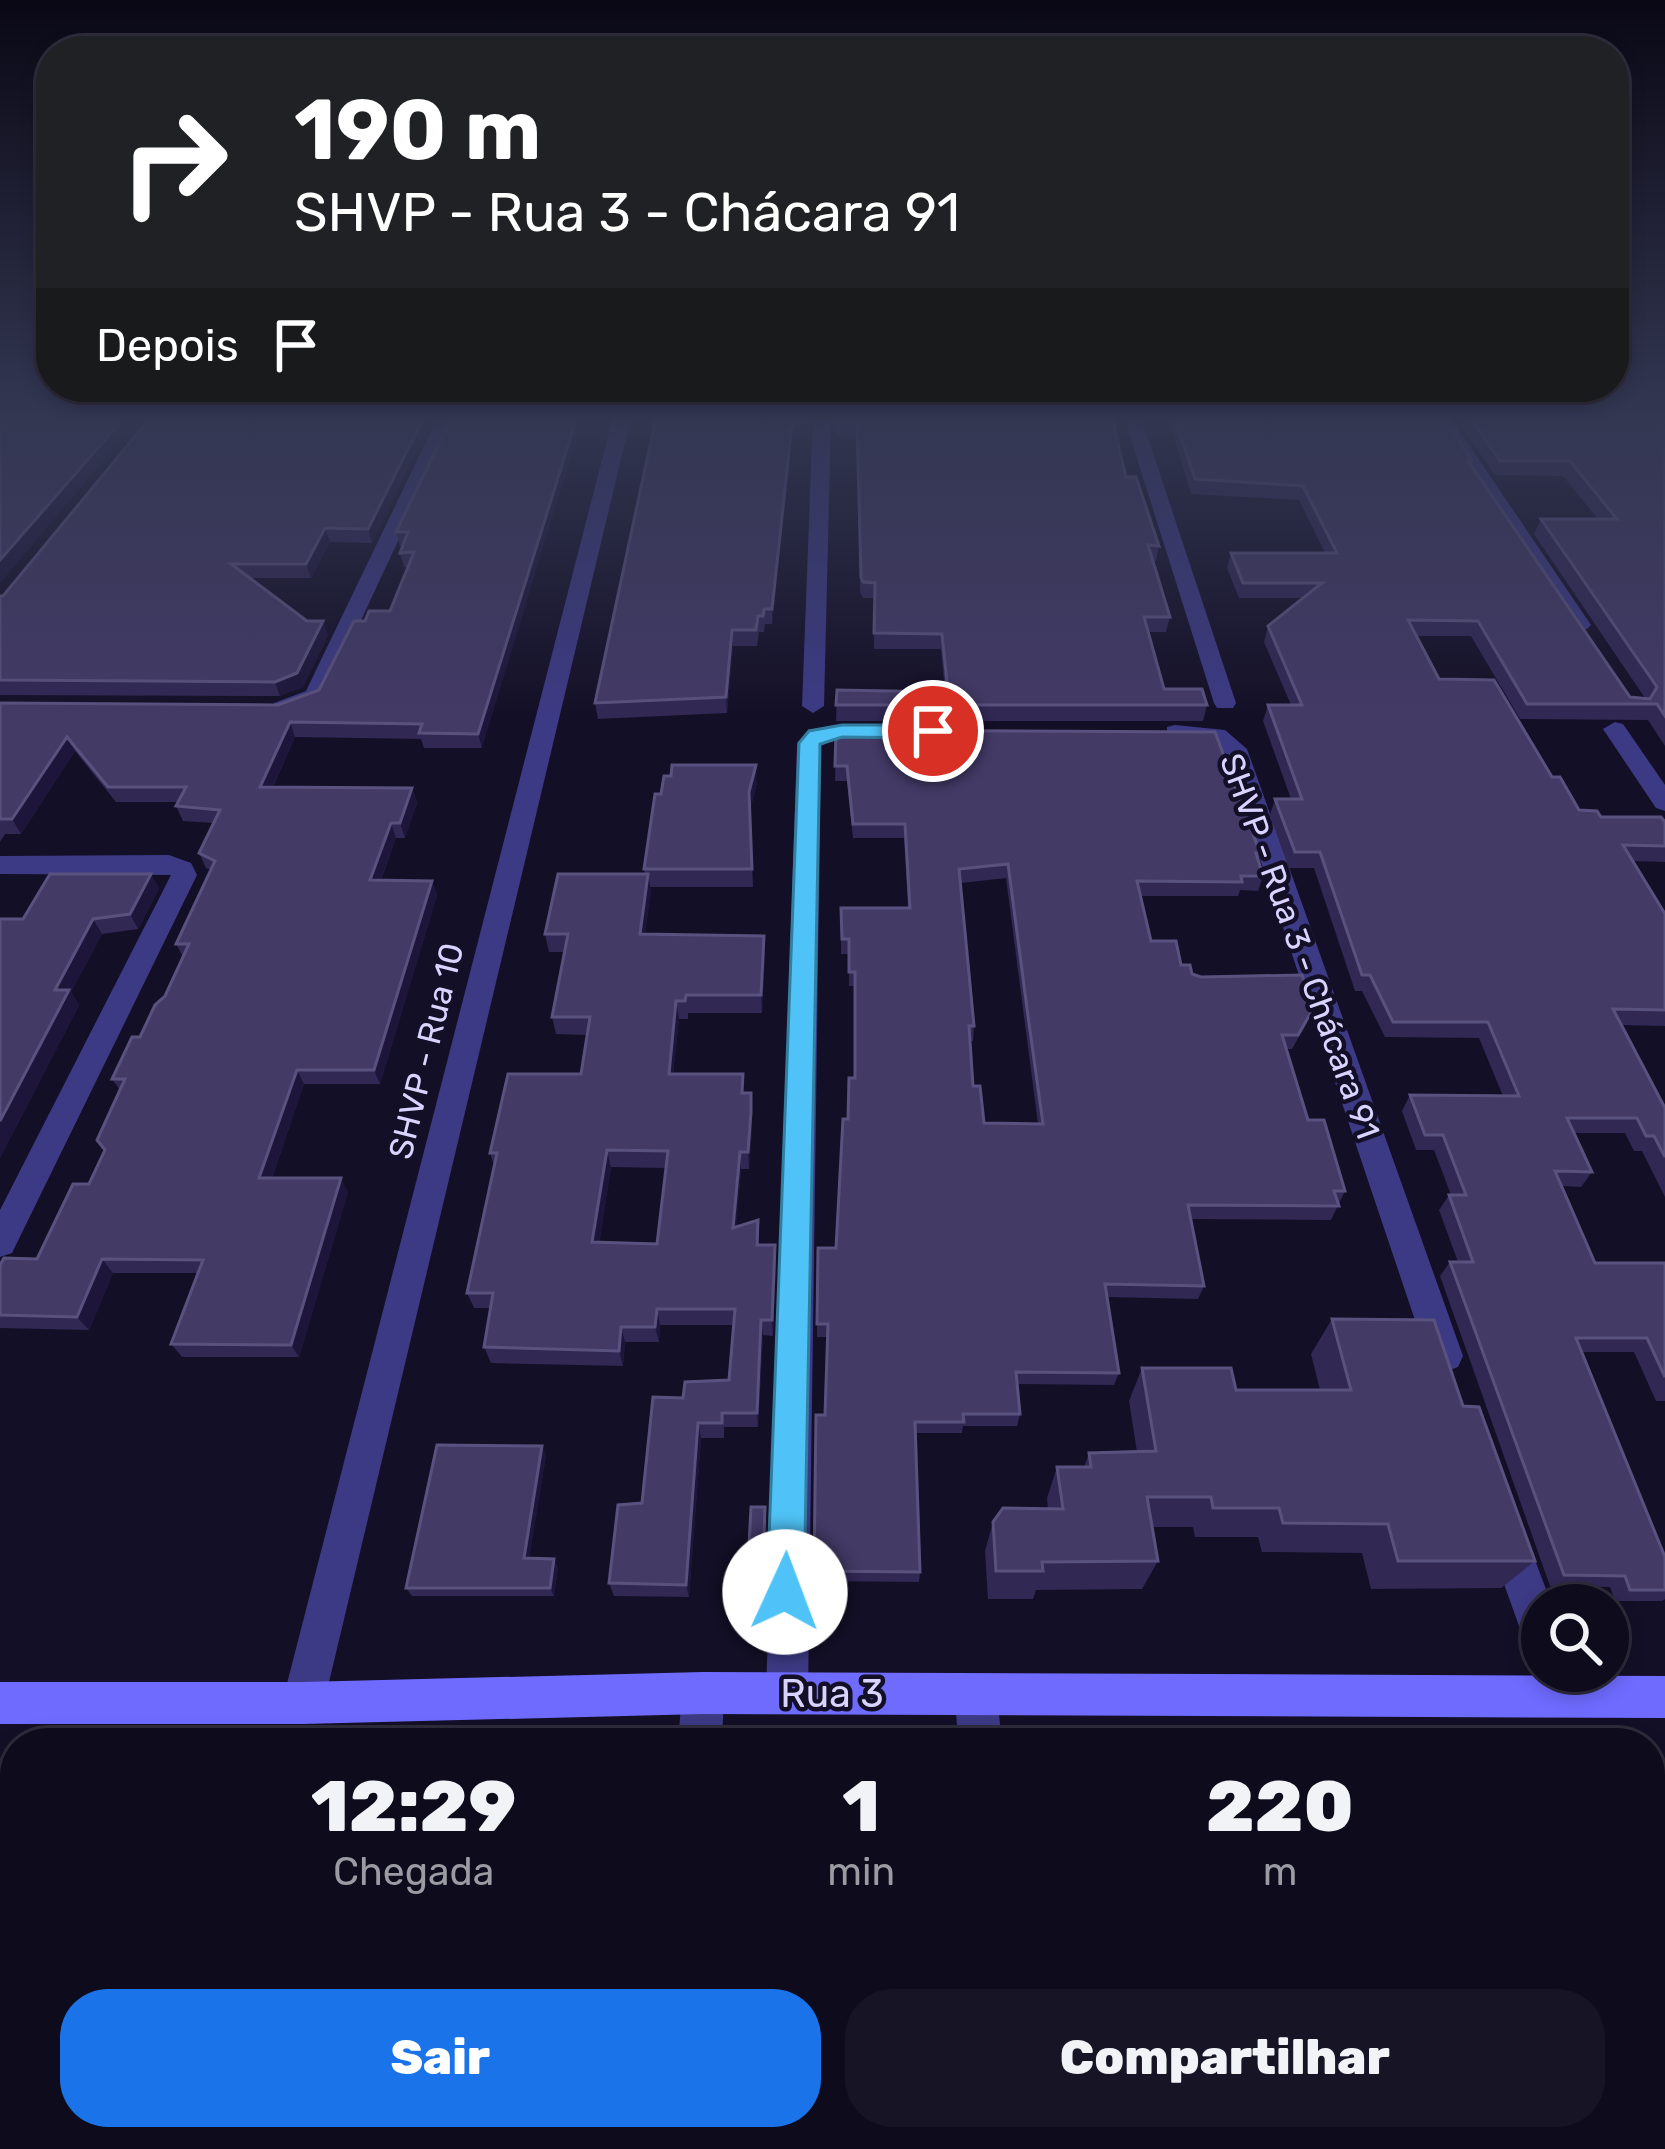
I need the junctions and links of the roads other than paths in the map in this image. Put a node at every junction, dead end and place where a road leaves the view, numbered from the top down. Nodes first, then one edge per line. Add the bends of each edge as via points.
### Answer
1 (399, 517) edge
2 (597, 517) edge
3 (819, 517) edge
4 (1165, 517) edge
5 (1508, 517) edge
6 (1595, 648) edge
7 (1225, 703) dead end
8 (813, 706) dead end
9 (260, 708) edge
10 (1615, 729) dead end
11 (910, 731) edge
12 (1136, 732) edge
13 (1665, 803) edge
14 (0, 865) edge
15 (0, 1243) edge
16 (1451, 1375) edge
17 (1498, 1509) edge
18 (1525, 1584) edge
19 (1521, 1685) edge
20 (1625, 1692) edge
21 (703, 1694) junction
22 (787, 1694) junction
23 (976, 1695) junction
24 (1665, 1697) edge
25 (0, 1703) edge
26 (303, 1703) junction
27 (701, 1728) edge
28 (979, 1728) edge

1 - 9 street via 315,695 293,707
2 - 26 street, SHVP - Rua 10
3 - 8 street
4 - 7 street
5 - 6 street
10 - 13 street
11 - 22 street via 842,731 809,743
12 - 16 street, SHVP - Rua 3 - Chácara 91 via 1204,732 1235,749
14 - 15 street via 169,864 184,875
17 - 18 street
19 - 23 main road, Rua 3
20 - 24 main road, Rua 3
21 - 22 main road, Rua 3
21 - 26 main road, Rua 3
21 - 27 street
22 - 23 main road, Rua 3
23 - 28 street
25 - 26 main road, Rua 3

